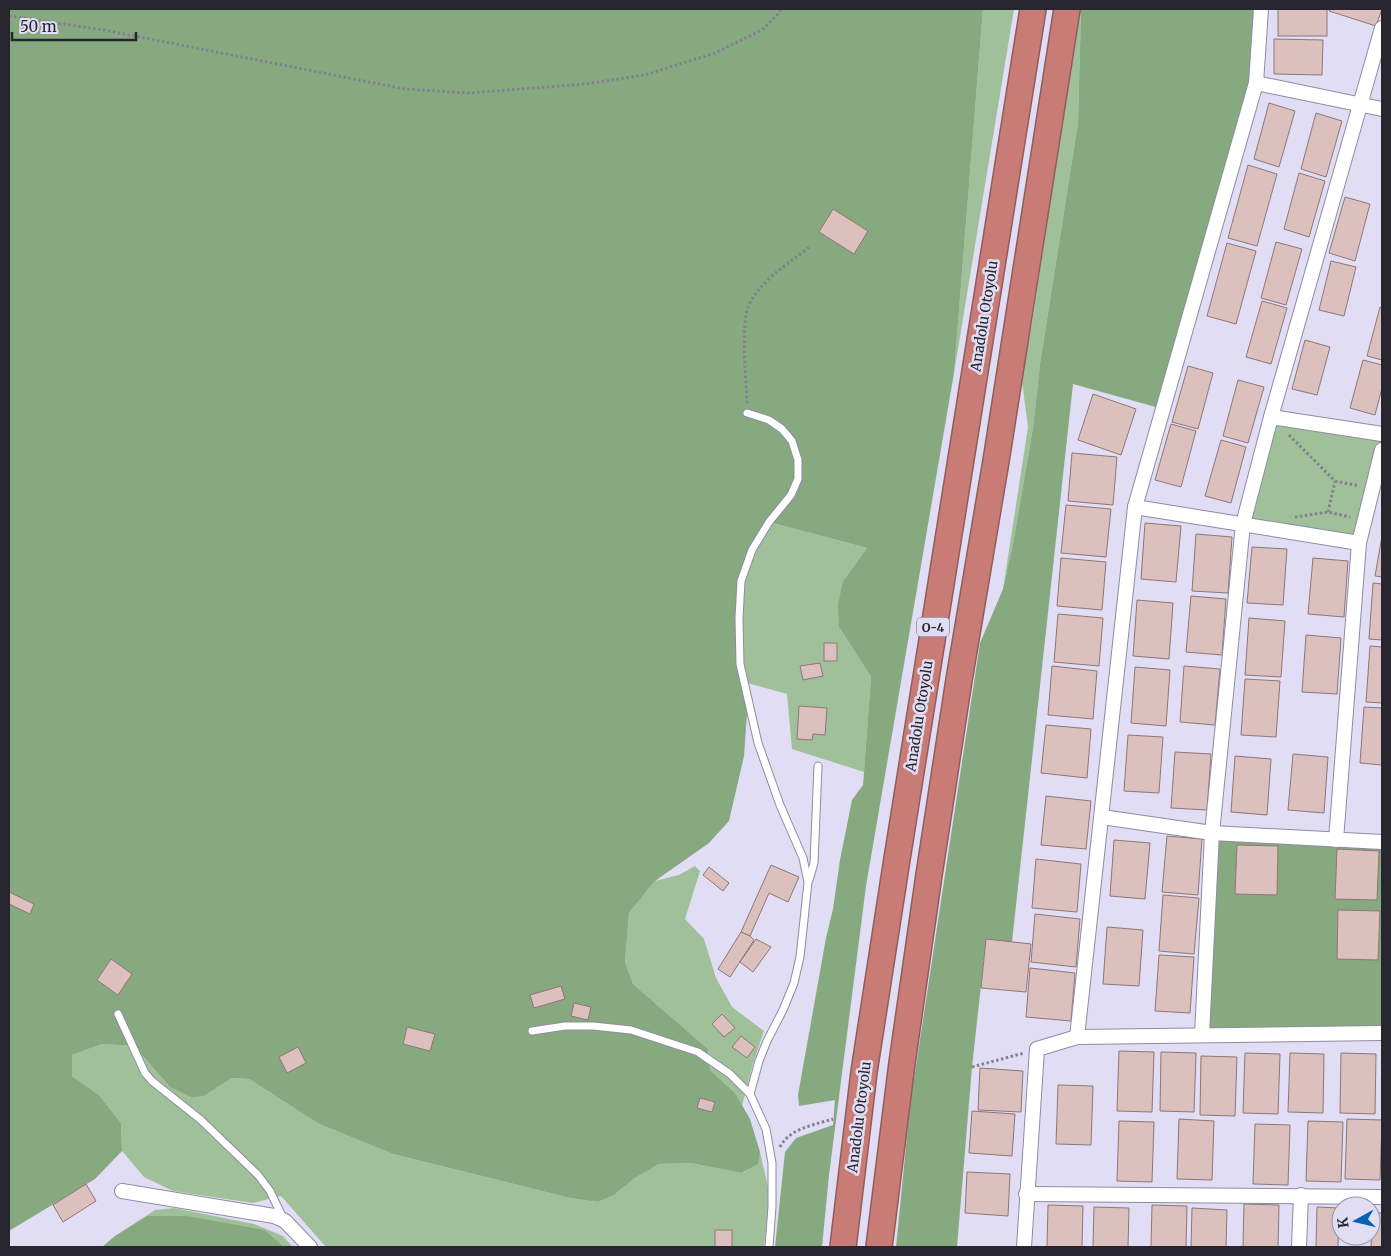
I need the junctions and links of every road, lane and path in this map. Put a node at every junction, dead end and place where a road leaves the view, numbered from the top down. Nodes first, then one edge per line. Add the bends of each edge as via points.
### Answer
1 (781, 9) edge
2 (1033, 9) edge
3 (1067, 9) edge
4 (1261, 9) edge
5 (9, 16) edge
6 (1382, 28) edge
7 (1256, 83) junction
8 (1360, 105) junction
9 (1382, 109) edge
10 (811, 246) dead end
11 (747, 413) joint
12 (1271, 417) junction
13 (1382, 434) edge
14 (1382, 450) edge
15 (1335, 480) junction
16 (1360, 486) dead end
17 (1135, 508) junction
18 (1328, 512) dead end
19 (1244, 524) junction
20 (1358, 543) junction
21 (818, 766) dead end
22 (1102, 817) junction
23 (1212, 833) junction
24 (1336, 840) junction
25 (1382, 842) edge
26 (808, 882) junction
27 (118, 1014) dead end
28 (532, 1032) dead end
29 (1382, 1033) edge
30 (1202, 1035) junction
31 (1078, 1038) junction
32 (1037, 1049) junction
33 (972, 1068) dead end
34 (750, 1094) junction
35 (833, 1119) dead end
36 (772, 1163) junction
37 (122, 1191) dead end
38 (1026, 1194) junction
39 (1301, 1195) junction
40 (1382, 1197) edge
41 (285, 1221) junction
42 (310, 1247) edge
43 (769, 1247) edge
44 (843, 1247) edge
45 (879, 1247) edge
46 (1024, 1247) edge
47 (1299, 1247) edge

1 - 5 path via 762,30 716,53 645,74 585,84 469,93 405,89 104,30
2 - 44 highway, Anadolu Otoyolu / O-4 via 864,1072
3 - 45 highway, O-4 via 936,826
4 - 7 street
6 - 8 street
7 - 8 street
7 - 17 street
8 - 9 street
8 - 12 street
10 - 11 path via 773,276 748,309 745,333
11 - 26 lane via 769,420 782,429 792,442 798,460 798,479 791,495 752,550 741,581 740,664 758,743 803,858
12 - 13 street
12 - 15 path
12 - 19 street
14 - 20 street
15 - 16 path
15 - 18 path
17 - 19 street
17 - 22 street
19 - 20 street
19 - 23 street
20 - 24 street
21 - 26 lane via 814,863
22 - 23 street
22 - 31 street
23 - 24 street
23 - 30 street
24 - 25 street
26 - 34 lane via 794,983 759,1061
27 - 41 lane via 152,1081 201,1120 258,1175 270,1190
28 - 34 lane via 565,1026 631,1030 698,1052 730,1074
29 - 30 street
30 - 31 street
31 - 32 street
32 - 33 path
32 - 38 street
34 - 36 lane via 766,1129
35 - 36 path via 796,1130 784,1140
36 - 43 lane
37 - 41 street via 274,1216
38 - 39 street
38 - 46 street
39 - 40 street
39 - 47 street
41 - 42 street

